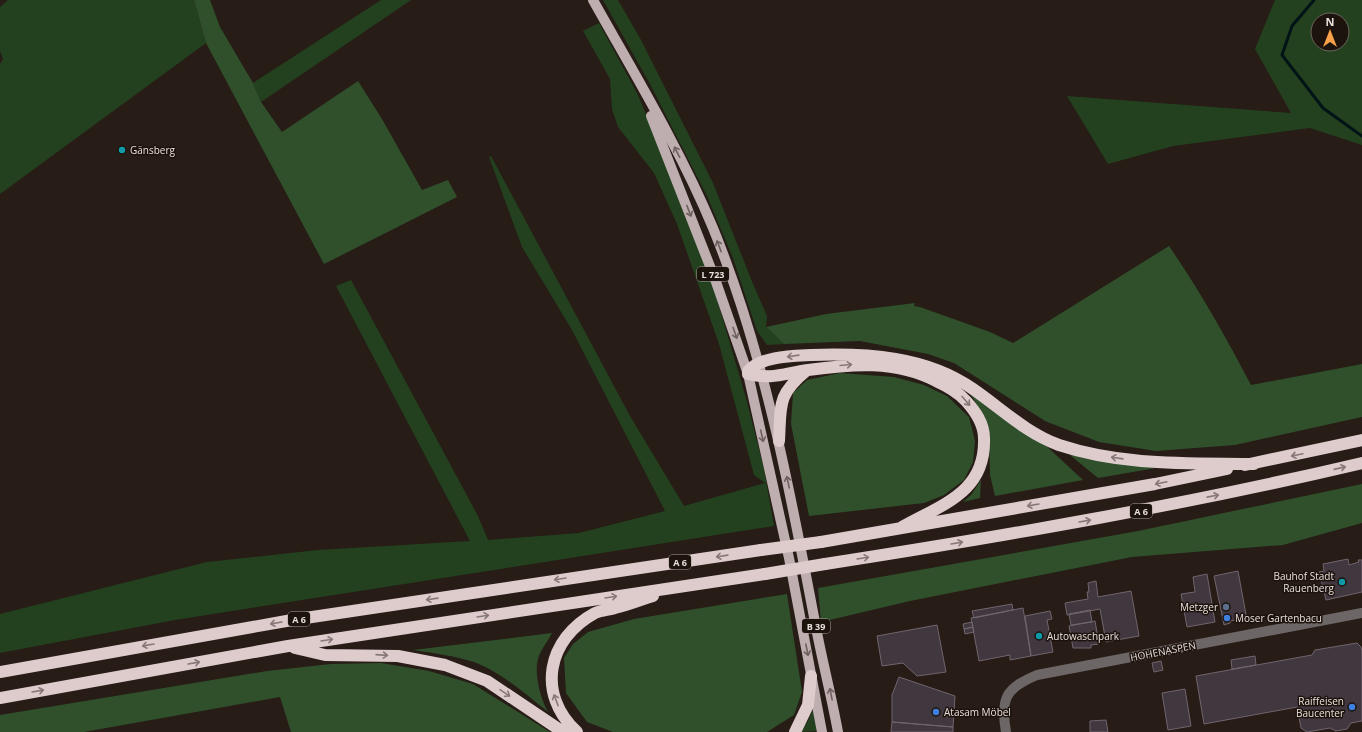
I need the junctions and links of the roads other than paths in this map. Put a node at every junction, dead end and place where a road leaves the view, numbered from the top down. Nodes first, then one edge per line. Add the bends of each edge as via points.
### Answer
1 (592, 0) edge
2 (637, 78) junction
3 (758, 363) junction
4 (807, 370) junction
5 (748, 374) junction
6 (763, 377) junction
7 (753, 398) joint
8 (1362, 440) edge
9 (779, 441) junction
10 (1362, 463) edge
11 (1254, 464) junction
12 (902, 527) junction
13 (688, 585) junction
14 (1362, 613) edge
15 (288, 646) junction
16 (0, 672) edge
17 (812, 676) junction
18 (0, 698) edge
19 (563, 732) edge
20 (577, 732) edge
21 (795, 732) edge
22 (822, 732) edge
23 (838, 732) edge
24 (1006, 732) edge

1 - 2 main road, L 723
3 -> 2 main road, L 723 via 747,322 713,228
2 -> 5 main road, L 723 via 715,279
3 - 5 highway via 748,371
3 - 6 main road, L 723
11 -> 3 highway via 1148,462 1087,453 1058,444 1019,425 955,377 900,359 872,355 828,354 801,355
4 - 6 highway
4 - 9 highway via 791,383 781,403
4 -> 12 highway via 871,364 911,370 961,395 980,419 984,452 980,468 970,484 960,496
5 - 6 highway
5 - 7 main road, L 723
6 - 9 main road, L 723
7 -> 17 main road, B 39 via 788,551
8 -> 11 highway, A 6
23 -> 9 main road, B 39
13 -> 10 highway, A 6, bridge via 1091,520
11 -> 12 highway, A 6 via 1155,484
12 -> 16 highway, A 6, bridge via 821,542 292,620
15 -> 13 highway, A 6
20 -> 13 highway via 567,723 552,689 555,654 565,639 581,622 596,612
14 - 24 street, HOHENASPEN via 1037,675 1011,689 1003,711
18 -> 15 highway, A 6
15 -> 19 highway via 325,655 398,656 445,665 487,681
17 - 21 highway via 808,705
17 - 22 main road, B 39

